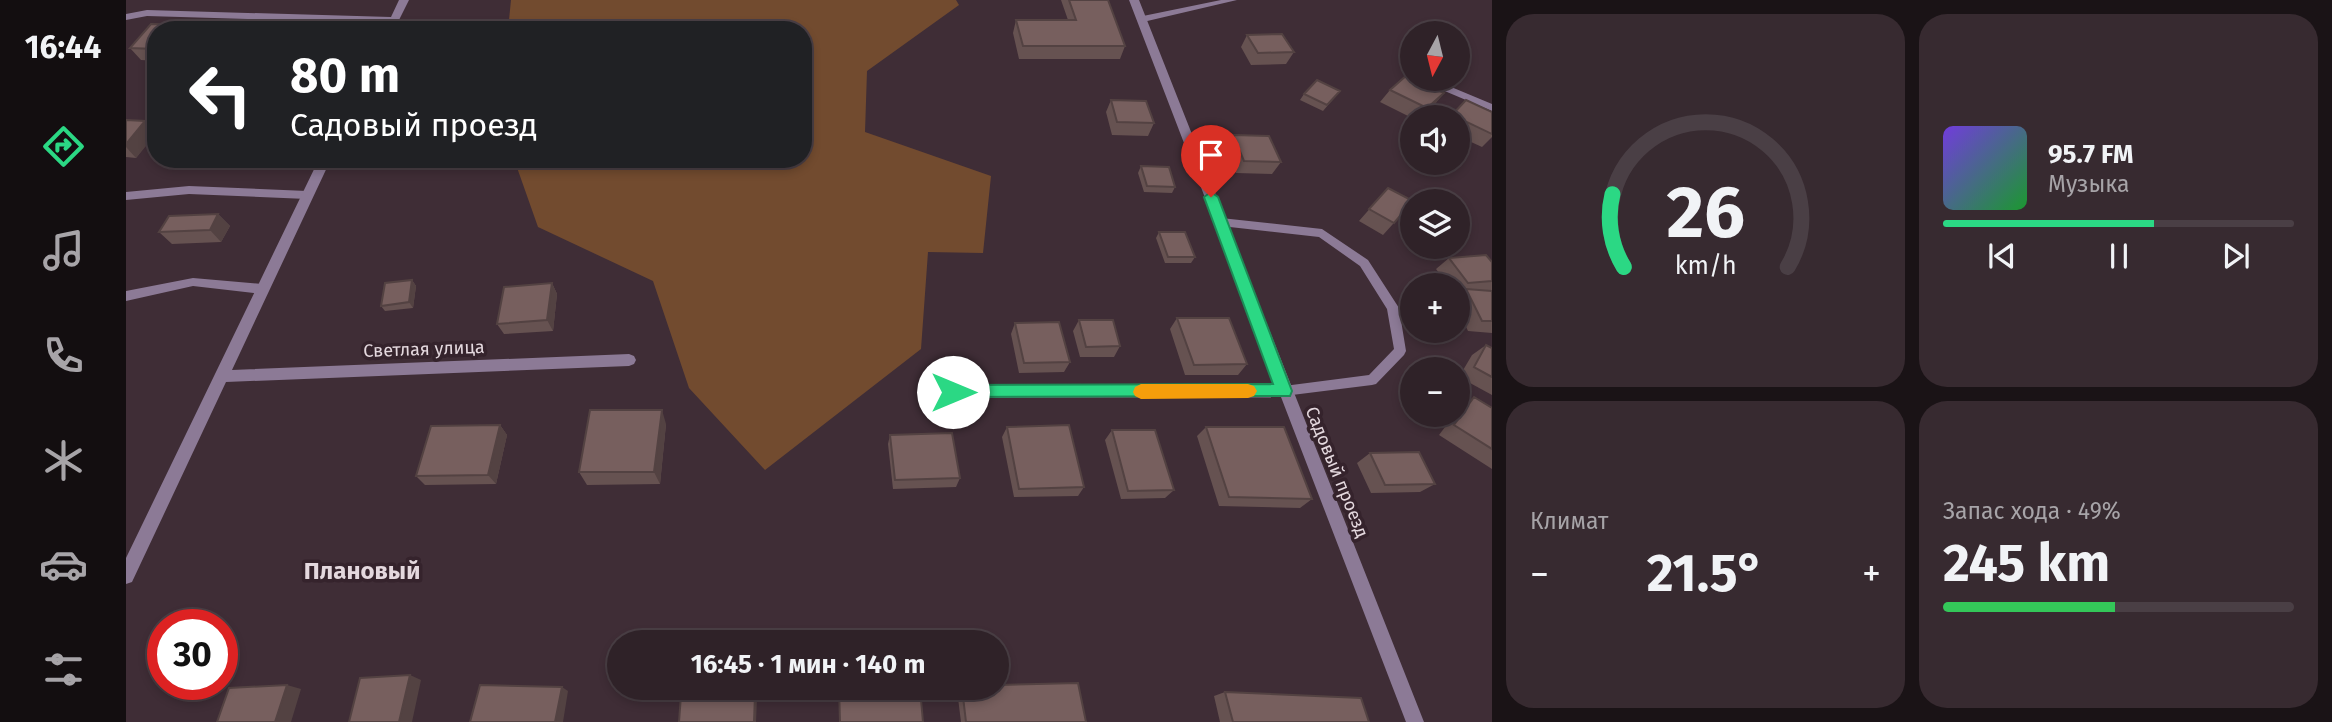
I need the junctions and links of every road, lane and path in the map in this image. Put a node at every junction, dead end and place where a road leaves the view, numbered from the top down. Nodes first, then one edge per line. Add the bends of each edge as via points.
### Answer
1 (404, 0) edge
2 (1134, 0) edge
3 (1233, 0) edge
4 (126, 17) edge
5 (1143, 19) junction
6 (310, 21) edge
7 (394, 21) edge
8 (1452, 91) edge
9 (1492, 108) edge
10 (320, 168) edge
11 (307, 195) junction
12 (126, 196) edge
13 (1221, 222) junction
14 (262, 289) junction
15 (126, 296) edge
16 (629, 360) dead end
17 (221, 376) junction
18 (1284, 391) junction
19 (953, 392) dead end
20 (126, 576) edge
21 (1415, 722) edge

1 - 7 street
2 - 5 street, Садовый проезд
3 - 5 lane
4 - 6 street via 147,13
5 - 13 street, Садовый проезд
8 - 9 lane
10 - 11 street
11 - 12 lane via 189,190
11 - 14 street
13 - 18 street, Садовый проезд
13 - 18 lane via 1322,233 1364,263 1393,308 1401,351 1372,380
14 - 15 lane via 193,282
14 - 17 street
16 - 17 street, Светлая улица
17 - 20 street
18 - 19 street
18 - 21 street, Садовый проезд

